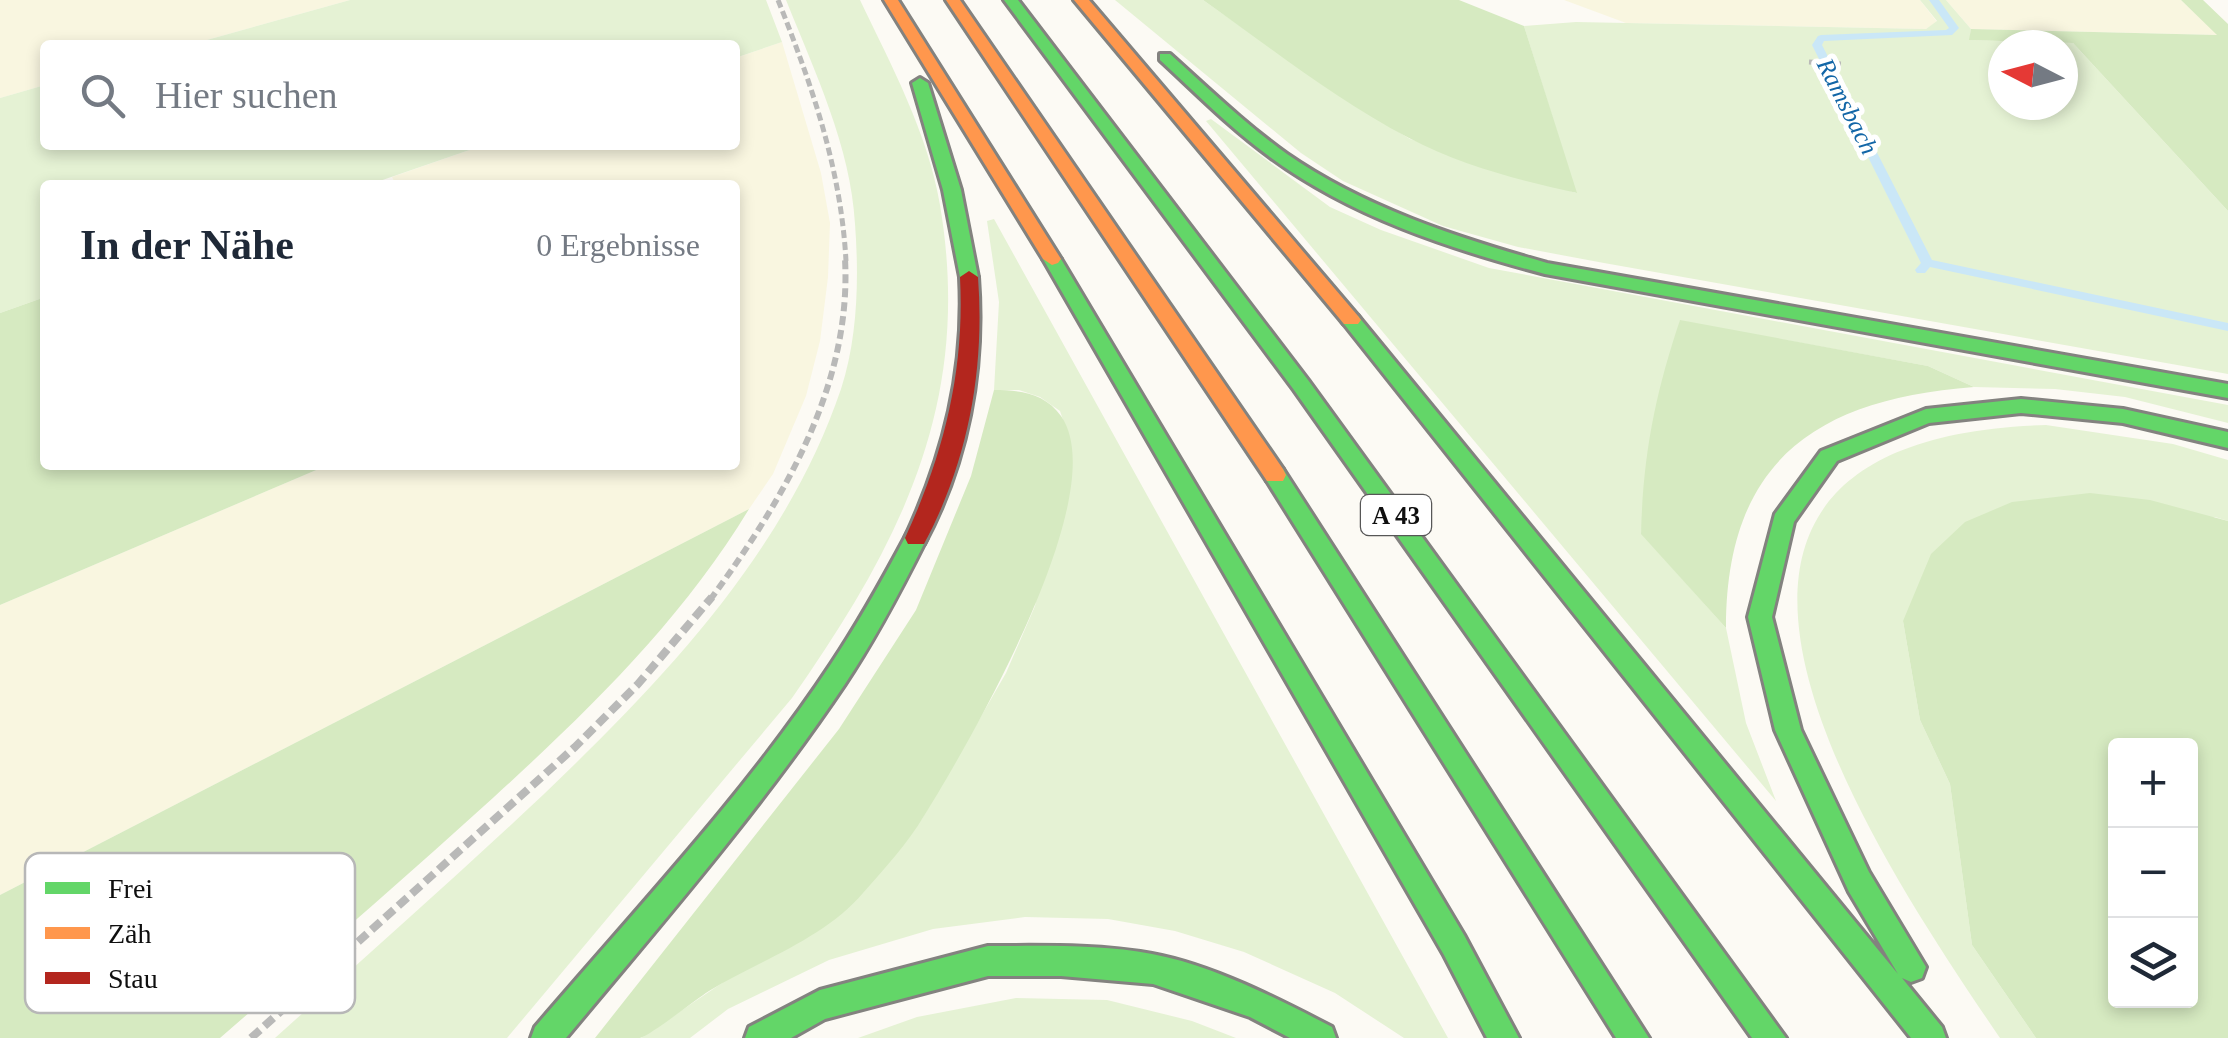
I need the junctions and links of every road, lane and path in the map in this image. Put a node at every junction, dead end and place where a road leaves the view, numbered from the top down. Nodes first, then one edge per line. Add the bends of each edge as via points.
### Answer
1 (778, 0) edge
2 (953, 0) edge
3 (1011, 0) edge
4 (1081, 0) edge
5 (1098, 0) edge
6 (895, 7) edge
7 (1808, 62) dead end
8 (1843, 64) dead end
9 (2228, 390) edge
10 (2228, 440) edge
11 (355, 946) edge
12 (279, 1013) edge
13 (251, 1038) edge
14 (546, 1038) edge
15 (760, 1038) edge
16 (1322, 1038) edge
17 (1504, 1038) edge
18 (1634, 1038) edge
19 (1771, 1038) edge
20 (1931, 1038) edge
21 (1954, 1038) edge

1 - 11 path via 830,150 845,222 836,360 812,434 744,557 649,674
2 - 18 highway, A 43 via 1396,658
3 - 19 highway, A 43 via 1470,615
4 - 20 highway via 1306,264
5 - 9 highway via 1292,166 1366,210 1453,242 1546,268
6 - 14 highway via 946,166 972,292 970,374 941,486 892,593 820,702
6 - 17 highway via 1016,197
7 - 8 path
10 - 21 highway via 2124,416 2021,406 1926,416 1829,456 1783,520 1760,617 1788,730 1859,882
12 - 13 path
15 - 16 highway via 820,1004 988,961 1153,969 1257,1004

